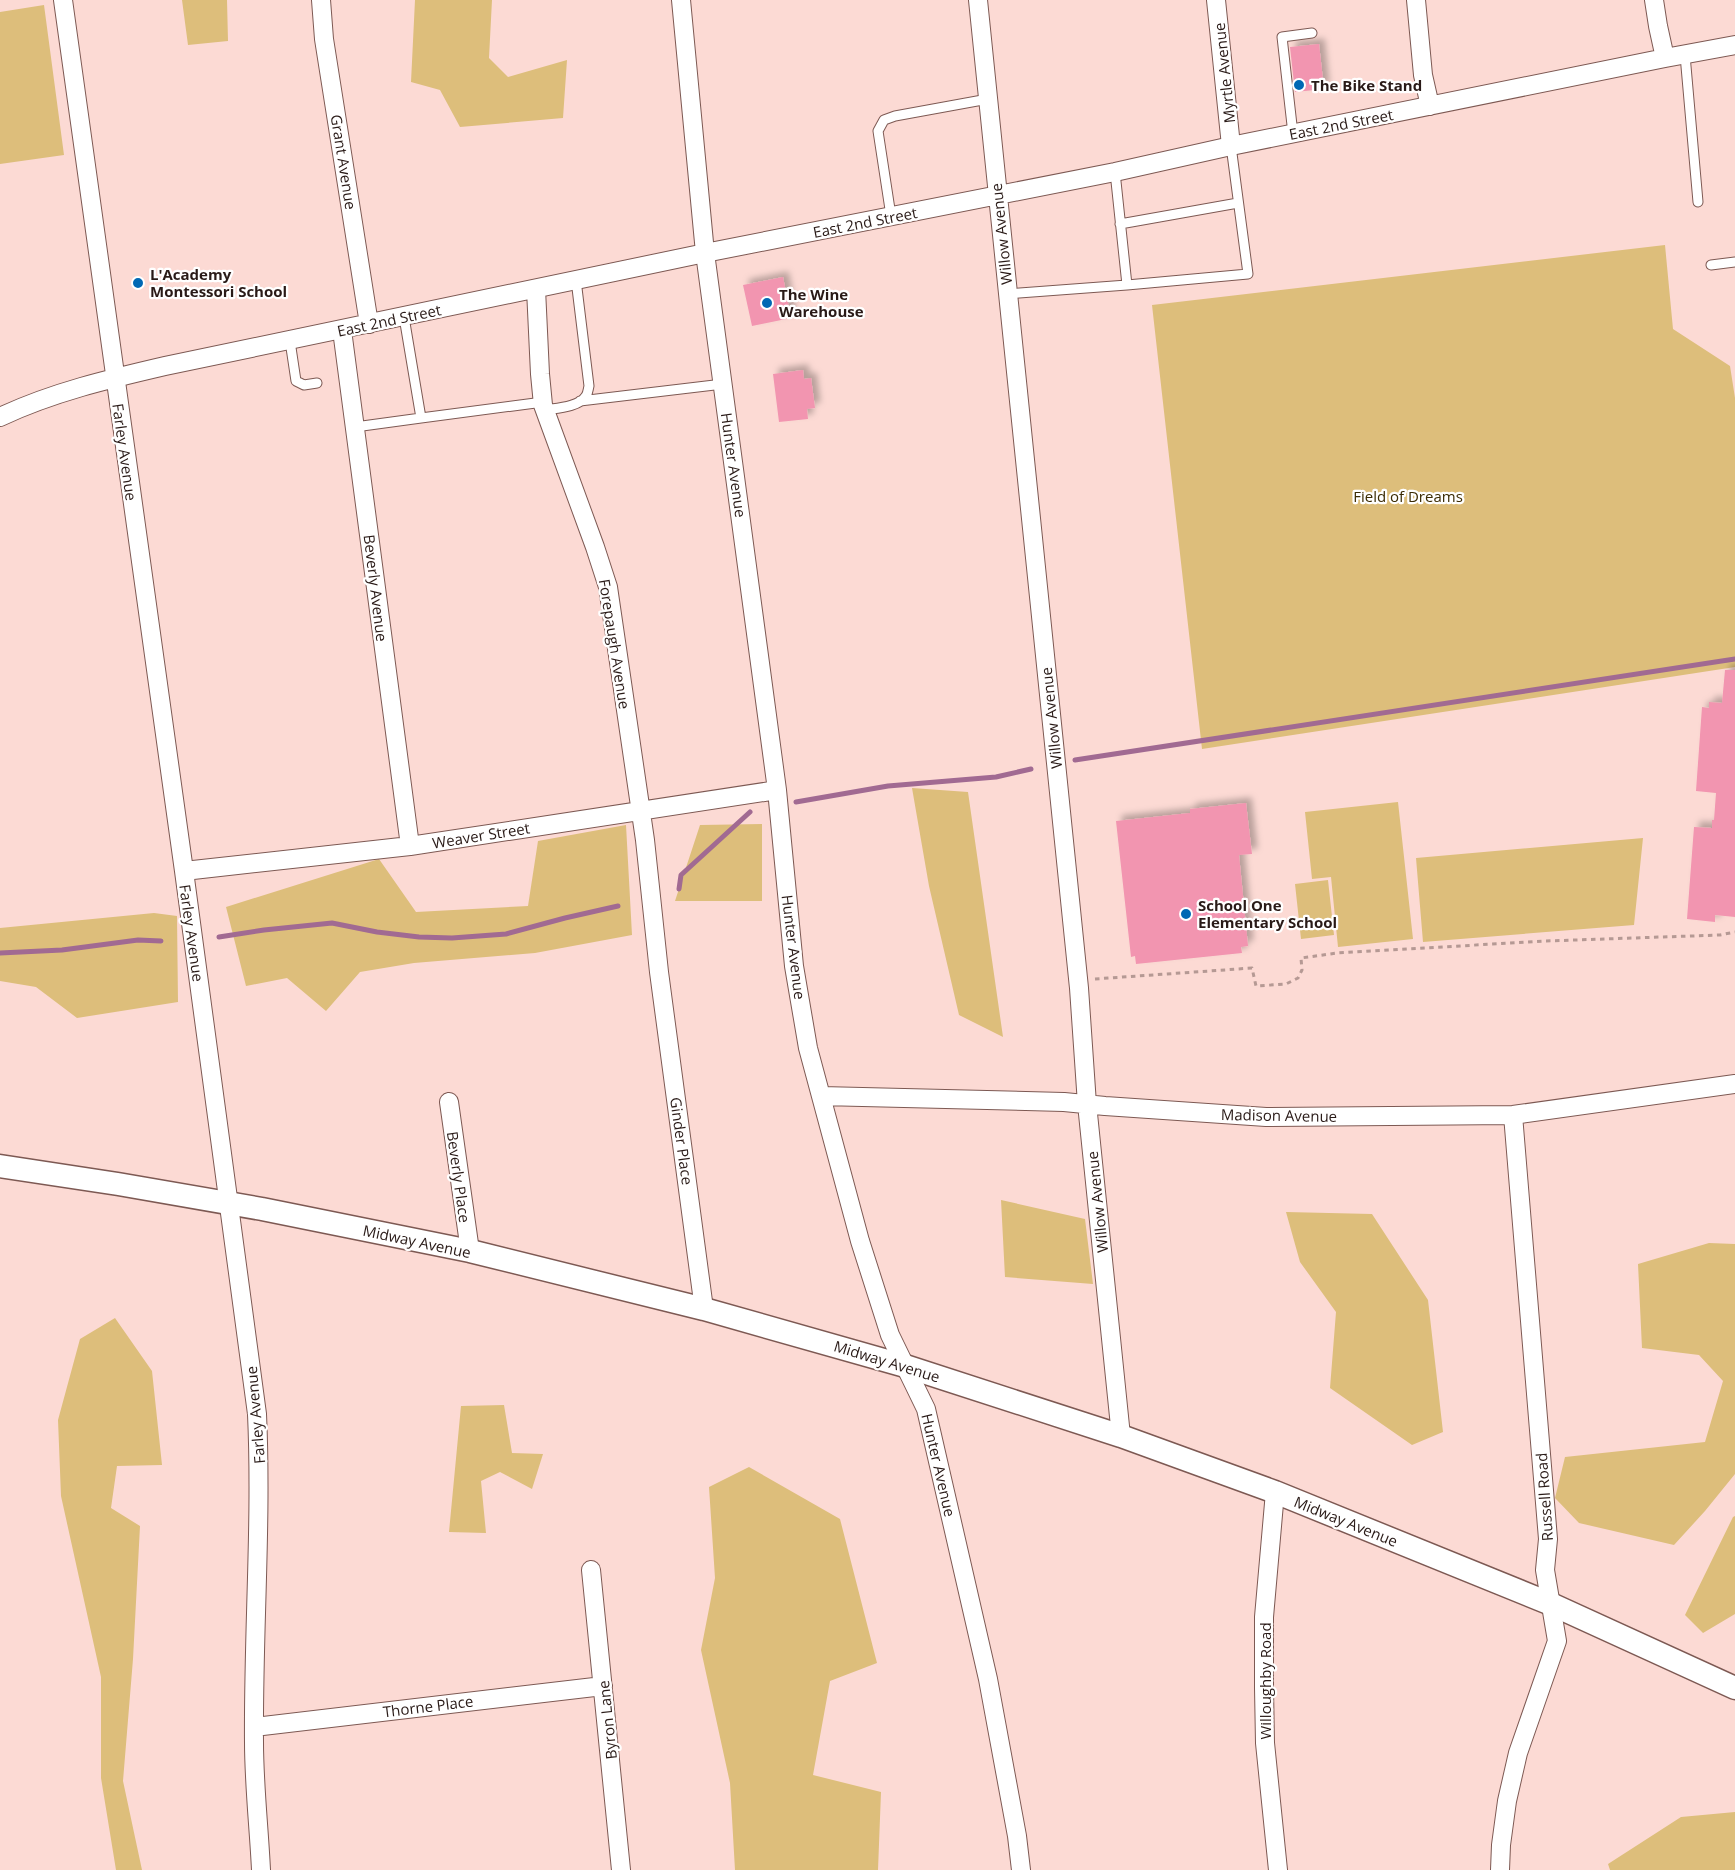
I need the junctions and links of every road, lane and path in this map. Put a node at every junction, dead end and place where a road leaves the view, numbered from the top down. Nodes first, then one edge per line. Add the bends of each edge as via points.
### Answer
1 (63, 0) edge
2 (321, 0) edge
3 (681, 0) edge
4 (978, 0) edge
5 (1216, 0) edge
6 (1416, 0) edge
7 (1654, 0) edge
8 (1312, 33) dead end
9 (1735, 45) edge
10 (1684, 55) junction
11 (1665, 58) junction
12 (988, 99) junction
13 (1430, 106) junction
14 (1293, 134) junction
15 (1231, 146) junction
16 (1114, 172) junction
17 (997, 195) junction
18 (1698, 202) dead end
19 (1238, 203) junction
20 (891, 216) junction
21 (1120, 224) junction
22 (705, 253) junction
23 (1735, 262) edge
24 (1711, 265) dead end
25 (576, 280) junction
26 (1127, 285) junction
27 (537, 289) junction
28 (1007, 294) junction
29 (404, 317) junction
30 (369, 324) junction
31 (342, 330) junction
32 (290, 341) junction
33 (115, 378) junction
34 (317, 383) dead end
35 (723, 384) junction
36 (580, 401) junction
37 (544, 406) junction
38 (0, 417) edge
39 (421, 418) junction
40 (355, 426) junction
41 (777, 790) junction
42 (640, 811) junction
43 (410, 846) junction
44 (184, 872) junction
45 (1735, 932) edge
46 (659, 972) joint
47 (1093, 979) dead end
48 (1735, 1084) edge
49 (821, 1096) junction
50 (449, 1102) dead end
51 (1087, 1104) junction
52 (1513, 1115) junction
53 (0, 1166) edge
54 (228, 1204) junction
55 (470, 1251) junction
56 (704, 1309) junction
57 (905, 1366) junction
58 (1121, 1436) junction
59 (1275, 1492) junction
60 (591, 1570) dead end
61 (1551, 1604) junction
62 (603, 1686) junction
63 (1735, 1688) edge
64 (254, 1727) junction
65 (261, 1870) edge
66 (621, 1870) edge
67 (1021, 1870) edge
68 (1278, 1870) edge
69 (1500, 1870) edge

1 - 33 street, Farley Avenue
2 - 30 street, Grant Avenue
3 - 22 street, Hunter Avenue
4 - 12 street, Willow Avenue
5 - 15 street, Myrtle Avenue
6 - 13 street
7 - 11 street
8 - 14 lane via 1282,37
9 - 10 street, East 2nd Street
10 - 11 street, East 2nd Street
10 - 18 lane
11 - 13 street, East 2nd Street
12 - 17 street, Willow Avenue
12 - 20 lane via 884,120 878,131
13 - 14 street, East 2nd Street
14 - 15 street, East 2nd Street
15 - 16 street, East 2nd Street
15 - 19 lane
16 - 17 street, East 2nd Street
16 - 21 lane
17 - 20 street, East 2nd Street
17 - 28 street, Willow Avenue
19 - 21 lane
19 - 26 lane via 1248,274
20 - 22 street, East 2nd Street
21 - 26 lane
22 - 25 street, East 2nd Street
22 - 35 street, Hunter Avenue
23 - 24 lane
25 - 27 street, East 2nd Street
25 - 36 lane via 589,386 586,397
26 - 28 lane
27 - 29 street, East 2nd Street
27 - 37 street, Forepaugh Avenue
28 - 51 street, Willow Avenue via 1079,988
29 - 30 street, East 2nd Street
29 - 39 lane
30 - 31 street, East 2nd Street
31 - 32 street, East 2nd Street
31 - 40 street, Beverly Avenue
32 - 33 street, East 2nd Street
32 - 34 lane via 296,381 303,385
33 - 38 street, East 2nd Street via 31,402
33 - 44 street, Farley Avenue
35 - 36 lane
35 - 41 street, Hunter Avenue
36 - 37 lane via 569,406
37 - 39 lane
37 - 42 street, Forepaugh Avenue via 608,587
39 - 40 lane
40 - 43 street, Beverly Avenue
41 - 42 street, Weaver Street
41 - 49 street, Hunter Avenue via 794,966
42 - 43 street, Weaver Street
42 - 46 street, Forepaugh Avenue
43 - 44 street, Weaver Street
44 - 54 street, Farley Avenue
45 - 47 path via 1338,953 1301,958 1298,978 1286,984 1256,986 1252,968
46 - 56 street, Ginder Place
48 - 52 street, Madison Avenue
49 - 51 street, Madison Avenue
49 - 57 street, Hunter Avenue via 860,1241 890,1335
50 - 55 street, Beverly Place
51 - 52 street, Madison Avenue via 1266,1117
51 - 58 street, Willow Avenue
52 - 61 street, Russell Road via 1548,1539 1545,1570
53 - 54 street, Midway Avenue
54 - 55 street, Midway Avenue
54 - 64 street, Farley Avenue via 257,1414
55 - 56 street, Midway Avenue
56 - 57 street, Midway Avenue
57 - 58 street, Midway Avenue
57 - 67 street, Hunter Avenue via 926,1408 936,1449 988,1679
58 - 59 street, Midway Avenue
59 - 61 street, Midway Avenue
59 - 68 street, Willoughby Road via 1264,1617 1264,1688 1265,1743
60 - 62 street, Byron Lane
61 - 63 street, Midway Avenue
61 - 69 street, Russell Road via 1557,1641 1518,1752 1507,1801
62 - 64 street, Thorne Place
62 - 66 street, Byron Lane
64 - 65 street, Farley Avenue

